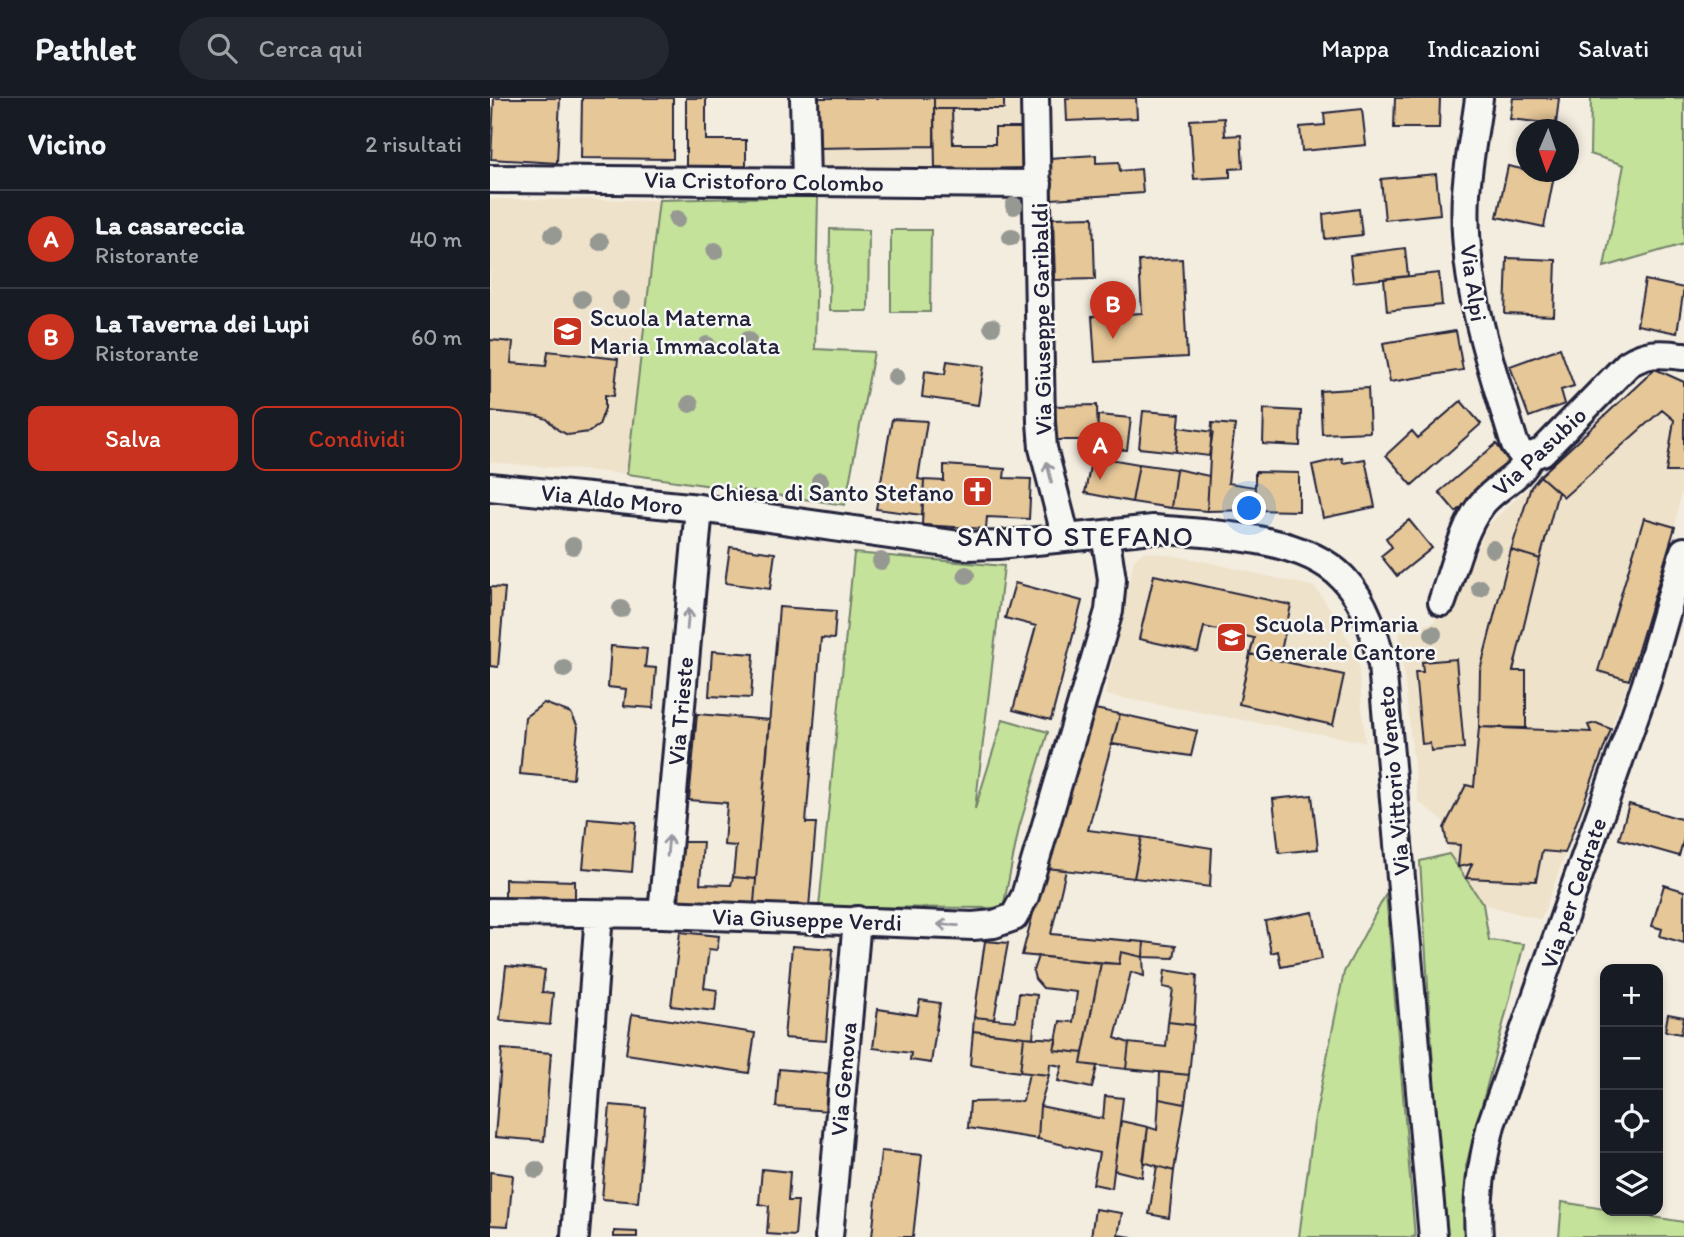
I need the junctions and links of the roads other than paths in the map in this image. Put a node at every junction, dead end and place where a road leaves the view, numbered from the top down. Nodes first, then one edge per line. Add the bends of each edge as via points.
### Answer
1 (804, 98) edge
2 (1035, 98) edge
3 (1479, 98) edge
4 (490, 179) edge
5 (806, 181) junction
6 (1038, 184) junction
7 (1684, 356) edge
8 (1530, 456) junction
9 (490, 487) edge
10 (699, 508) junction
11 (1105, 534) junction
12 (1066, 538) junction
13 (1684, 551) edge
14 (1442, 602) dead end
15 (490, 912) edge
16 (599, 914) junction
17 (662, 914) junction
18 (857, 920) junction
19 (575, 1236) edge
20 (829, 1237) edge
21 (1433, 1237) edge
22 (1479, 1237) edge

1 - 5 street
2 - 6 street, Via Giuseppe Garibaldi
3 - 8 street, Via Alpi via 1466,194 1472,288 1515,445
4 - 5 street, Via Cristoforo Colombo
5 - 6 street, Via Cristoforo Colombo
12 -> 6 street, Via Giuseppe Garibaldi via 1043,448
7 - 8 street, Via Pasubio via 1643,355 1628,364 1542,452
8 - 14 street, Via Pasubio via 1524,469 1481,504
9 - 10 street, Via Aldo Moro
10 - 12 street, Via Aldo Moro via 967,546
17 -> 10 street, Via Trieste
11 - 12 street, Via Vittorio Veneto
11 -> 18 street, Via Giuseppe Verdi via 1112,579 1109,611 1025,896 1014,917 973,926
11 - 21 street, Via Vittorio Veneto via 1153,529 1298,550 1342,577 1368,618 1382,665
13 - 22 street, Via per Cedrate via 1646,684 1491,1125 1480,1169
15 - 16 street, Via Giuseppe Verdi
16 - 17 street, Via Giuseppe Verdi
16 - 19 street
17 - 18 street, Via Giuseppe Verdi
18 - 20 street, Via Genova

